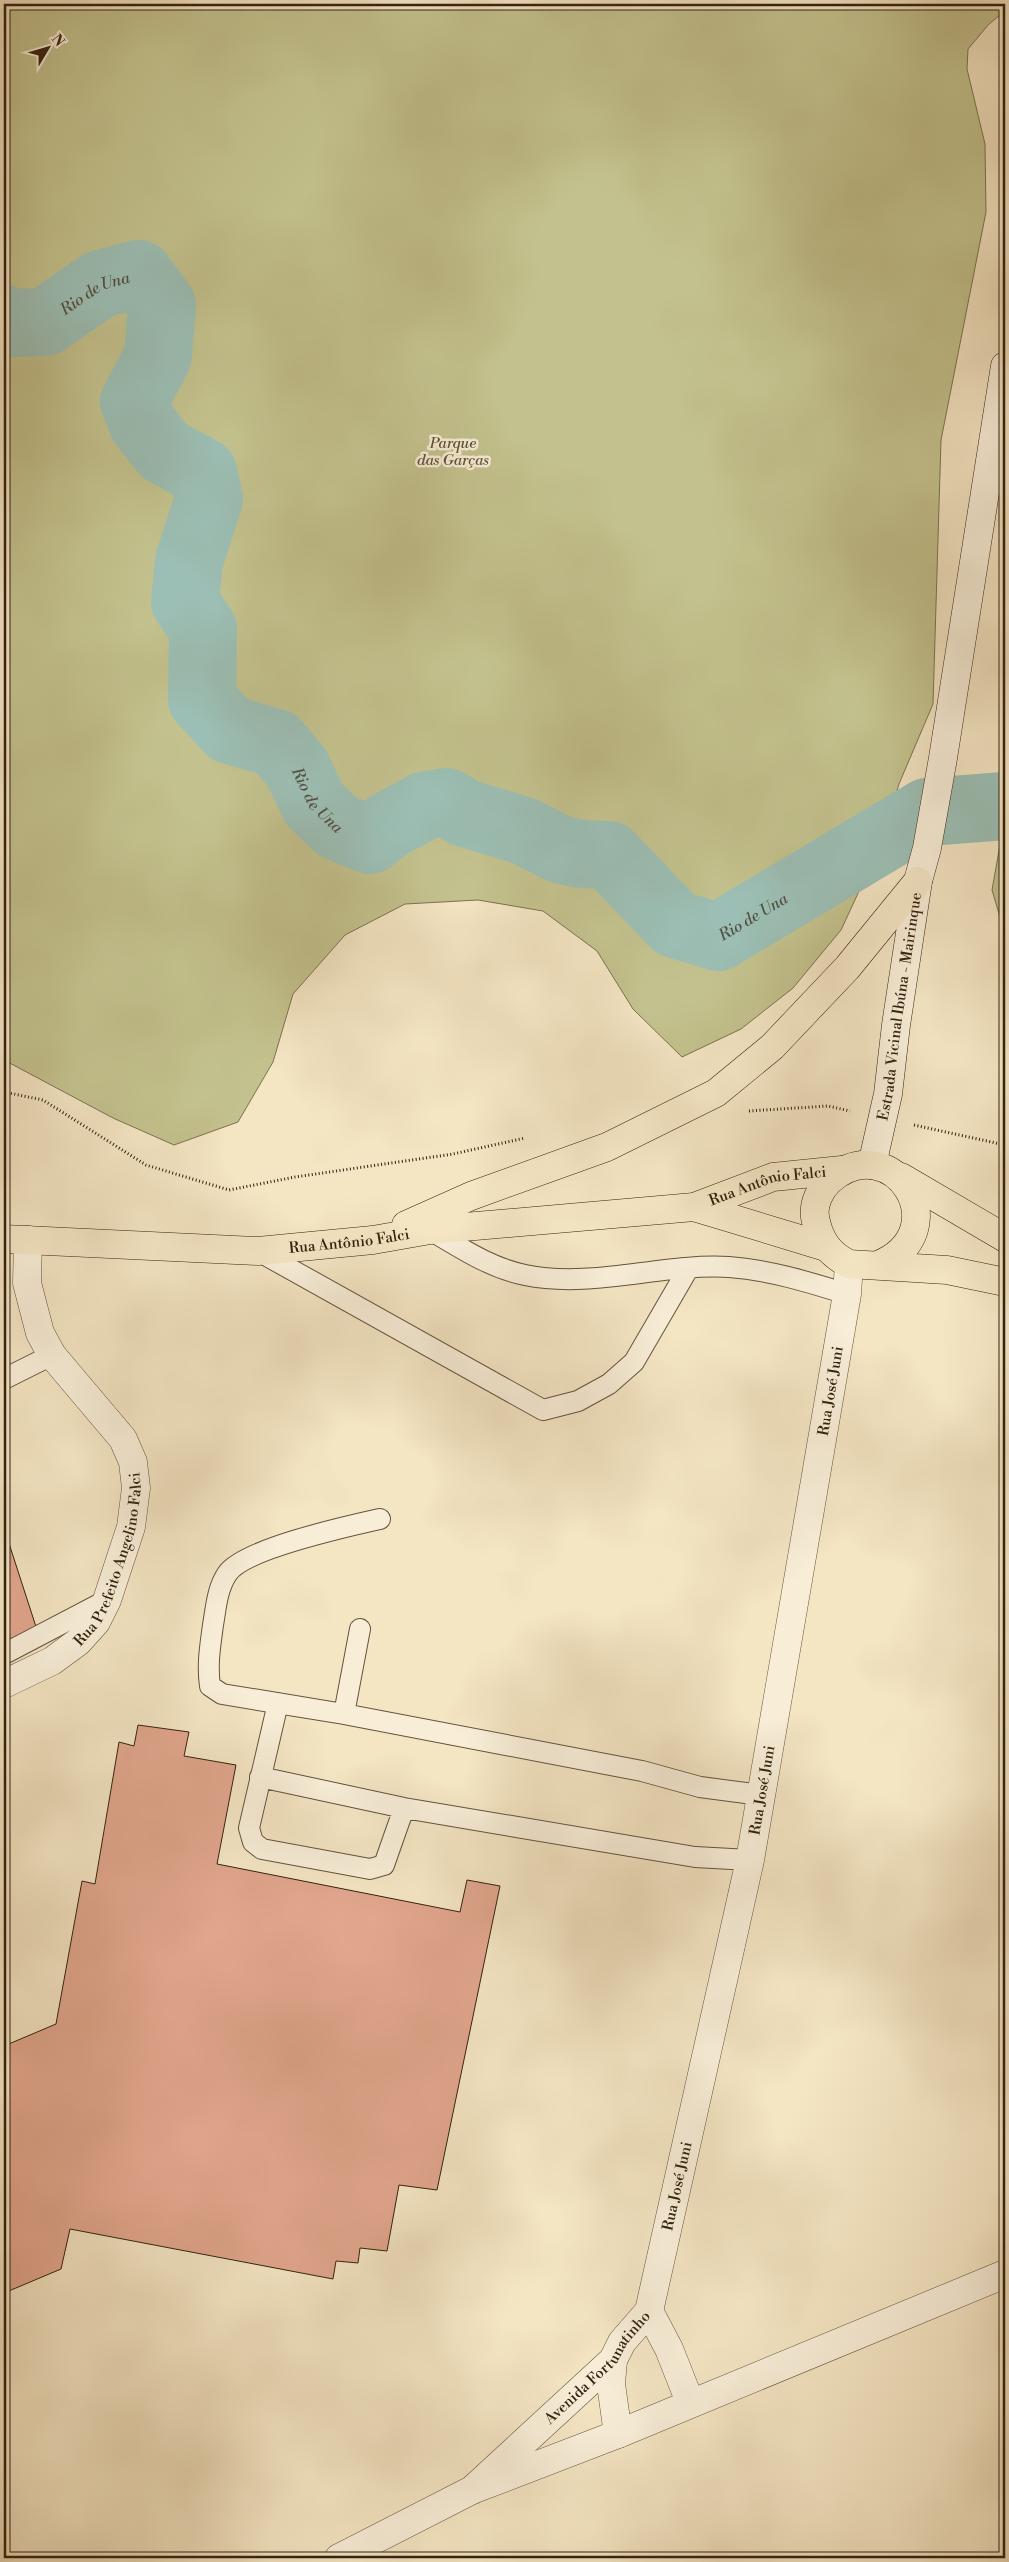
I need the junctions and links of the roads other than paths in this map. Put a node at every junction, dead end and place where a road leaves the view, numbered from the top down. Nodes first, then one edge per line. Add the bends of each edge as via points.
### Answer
1 (1005, 366) edge
2 (918, 881) junction
3 (883, 1169) junction
4 (842, 1170) junction
5 (694, 1207) junction
6 (430, 1230) junction
7 (1005, 1238) edge
8 (16, 1239) edge
9 (373, 1240) junction
10 (826, 1247) junction
11 (258, 1251) junction
12 (849, 1264) junction
13 (878, 1265) junction
14 (688, 1270) junction
15 (1005, 1282) edge
16 (847, 1294) junction
17 (52, 1355) junction
18 (4, 1379) edge
19 (380, 1519) dead end
20 (107, 1600) junction
21 (360, 1629) dead end
22 (4, 1654) edge
23 (4, 1684) edge
24 (278, 1703) junction
25 (344, 1714) junction
26 (260, 1777) junction
27 (761, 1795) junction
28 (404, 1808) junction
29 (750, 1860) junction
30 (1005, 2274) edge
31 (649, 2311) junction
32 (613, 2360) junction
33 (690, 2402) junction
34 (618, 2434) junction
35 (472, 2490) junction
36 (340, 2558) edge

1 - 2 street, Estrada Vicinal Ibúna - Mairinque via 943,758
2 - 3 street, Estrada Vicinal Ibúna - Mairinque via 883,1118
2 - 9 main road via 847,968 779,1040 716,1093 607,1147 471,1196
3 - 4 main road via 854,1165
3 - 7 main road
3 - 13 main road via 911,1192 917,1215 911,1239 894,1258
4 - 5 main road, Rua Antônio Falci via 773,1177
4 - 10 main road via 823,1186 816,1202 817,1231
5 - 6 main road, Rua Antônio Falci
5 - 10 main road, Rua Antônio Falci
6 - 9 main road, Rua Antônio Falci
6 - 14 lane via 487,1263 525,1275 560,1279
8 - 11 main road, Rua Antônio Falci
8 - 17 street, Rua Prefeito Angelino Falci via 40,1333
9 - 11 main road, Rua Antônio Falci
10 - 12 main road
11 - 14 lane via 543,1410 578,1402 609,1384 634,1362
12 - 13 main road
12 - 16 street, Rua José Juni
13 - 15 main road via 947,1270
14 - 16 lane via 728,1267 781,1274
16 - 27 street, Rua José Juni
17 - 18 lane
17 - 20 street, Rua Prefeito Angelino Falci via 123,1439 133,1462 136,1488 131,1527
19 - 24 lane via 303,1537 241,1562 228,1573 219,1593 207,1666 210,1686 222,1694
20 - 22 lane
20 - 23 street, Rua Prefeito Angelino Falci via 96,1622 78,1642 52,1661
21 - 25 lane
24 - 25 lane
24 - 26 lane
25 - 27 lane via 642,1771 700,1787
26 - 28 lane
26 - 28 lane via 249,1828 253,1842 262,1849 370,1869 384,1865
27 - 29 street, Rua José Juni
28 - 29 lane via 695,1857
29 - 31 street, Rua José Juni
30 - 33 street, Avenida Fortunatinho
31 - 32 street, Avenida Fortunatinho via 622,2342
31 - 33 street, Avenida Fortunatinho via 669,2349
32 - 34 street via 611,2384
32 - 35 street, Avenida Fortunatinho
33 - 34 street, Avenida Fortunatinho
34 - 35 street, Avenida Fortunatinho
35 - 36 street, Avenida Fortunatinho

